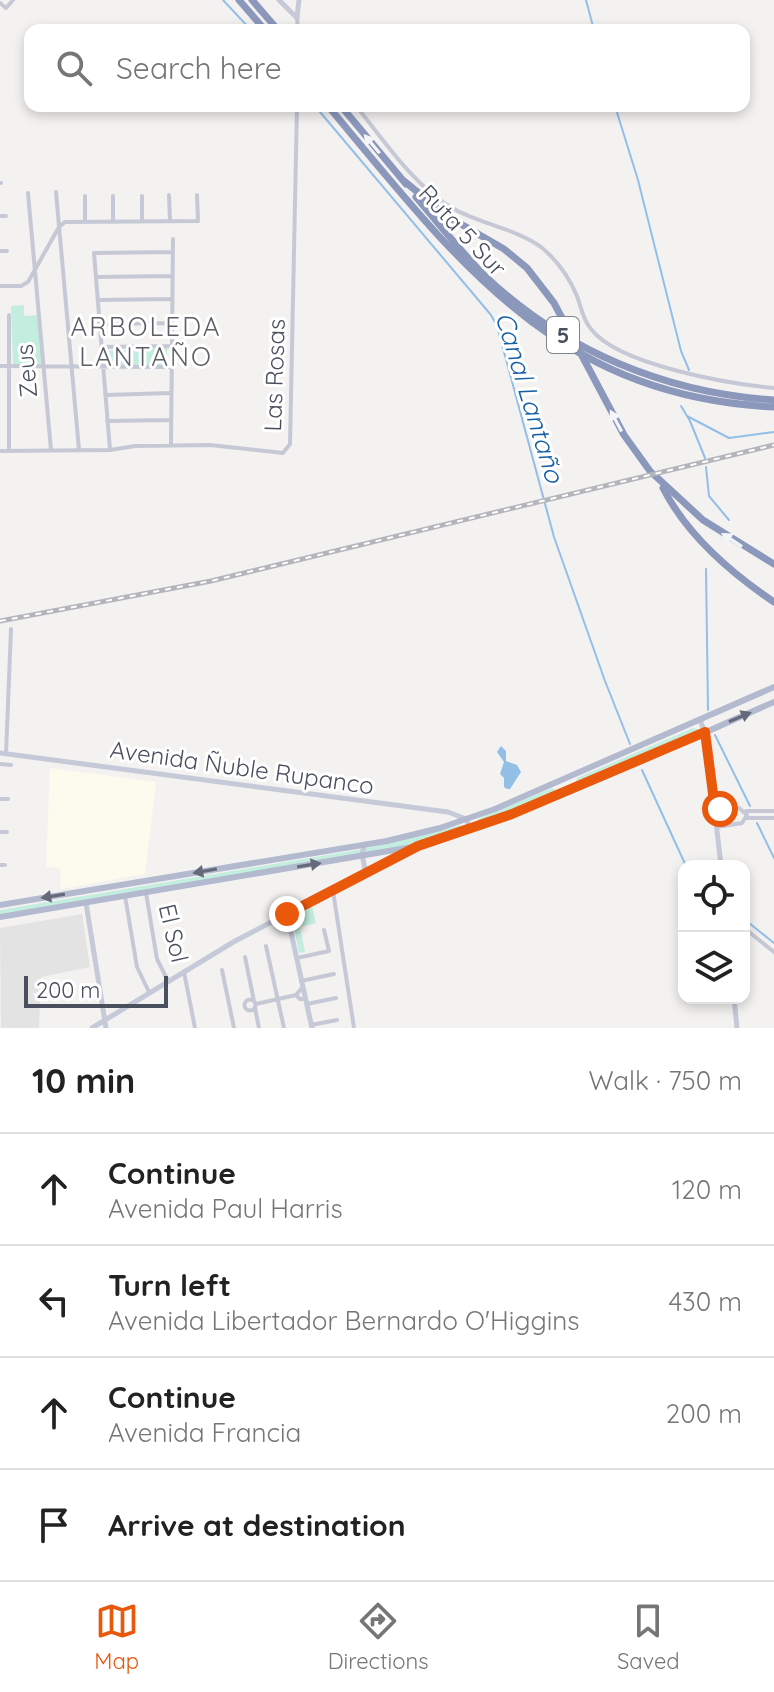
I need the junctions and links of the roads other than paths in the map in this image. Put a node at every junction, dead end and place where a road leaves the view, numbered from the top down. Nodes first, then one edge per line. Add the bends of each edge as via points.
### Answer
1 (13, 0) edge
2 (239, 0) edge
3 (252, 0) edge
4 (279, 0) edge
5 (299, 0) edge
6 (0, 3) edge
7 (297, 18) junction
8 (260, 24) edge
9 (273, 24) edge
10 (298, 24) edge
11 (297, 112) edge
12 (333, 112) edge
13 (346, 112) edge
14 (361, 112) edge
15 (404, 181) junction
16 (56, 192) dead end
17 (28, 193) dead end
18 (169, 195) dead end
19 (197, 195) dead end
20 (85, 196) dead end
21 (113, 196) dead end
22 (142, 196) dead end
23 (142, 221) junction
24 (170, 221) junction
25 (85, 222) junction
26 (113, 222) junction
27 (60, 225) junction
28 (173, 239) dead end
29 (0, 251) edge
30 (7, 251) dead end
31 (172, 252) junction
32 (35, 271) junction
33 (172, 276) junction
34 (96, 277) junction
35 (0, 286) edge
36 (172, 299) junction
37 (98, 300) junction
38 (9, 315) dead end
39 (172, 323) junction
40 (99, 324) junction
41 (171, 346) junction
42 (101, 347) junction
43 (0, 366) edge
44 (9, 366) junction
45 (43, 367) junction
46 (73, 367) junction
47 (171, 367) junction
48 (103, 368) junction
49 (774, 388) edge
50 (171, 393) junction
51 (105, 395) junction
52 (774, 400) edge
53 (774, 407) edge
54 (170, 420) junction
55 (107, 421) junction
56 (171, 445) junction
57 (79, 450) junction
58 (110, 450) junction
59 (0, 451) edge
60 (9, 451) junction
61 (51, 451) junction
62 (659, 480) junction
63 (774, 564) edge
64 (774, 602) edge
65 (11, 629) dead end
66 (774, 687) edge
67 (774, 702) edge
68 (0, 703) edge
69 (10, 704) junction
70 (700, 720) junction
71 (705, 732) junction
72 (3, 754) edge
73 (0, 764) edge
74 (11, 765) dead end
75 (564, 779) junction
76 (569, 791) junction
77 (0, 799) edge
78 (8, 799) dead end
79 (715, 809) junction
80 (746, 811) junction
81 (774, 811) edge
82 (747, 818) junction
83 (774, 818) edge
84 (466, 819) junction
85 (717, 827) junction
86 (471, 830) junction
87 (0, 832) edge
88 (7, 832) dead end
89 (365, 844) junction
90 (418, 846) junction
91 (362, 856) junction
92 (720, 860) edge
93 (231, 867) junction
94 (366, 874) junction
95 (232, 878) junction
96 (333, 891) junction
97 (146, 893) junction
98 (125, 896) junction
99 (86, 903) junction
100 (0, 905) edge
101 (287, 914) junction
102 (0, 917) edge
103 (324, 930) dead end
104 (749, 932) edge
105 (266, 946) dead end
106 (774, 952) edge
107 (245, 957) dead end
108 (296, 958) junction
109 (222, 970) dead end
110 (184, 972) junction
111 (334, 974) dead end
112 (168, 981) junction
113 (302, 984) junction
114 (149, 992) junction
115 (296, 995) junction
116 (336, 998) dead end
117 (278, 999) junction
118 (306, 1002) junction
119 (255, 1004) junction
120 (735, 1004) edge
121 (244, 1006) junction
122 (230, 1010) junction
123 (105, 1020) junction
124 (337, 1020) dead end
125 (311, 1027) edge
126 (92, 1028) edge
127 (106, 1028) edge
128 (195, 1028) edge
129 (234, 1028) edge
130 (259, 1028) edge
131 (284, 1028) edge
132 (354, 1028) edge
133 (737, 1028) edge

1 - 6 street via 6,8
2 - 8 highway
3 - 9 highway
4 - 7 street
5 - 7 street
7 - 10 street
11 - 56 street, Las Rosas via 290,444 283,453
12 - 53 highway, Ruta 5 Sur / 5 via 467,267 546,333 599,363 660,387
15 -> 13 highway, Ruta 5 Sur / 5
14 - 49 street via 436,197 547,253 568,278 599,338 681,371
15 - 52 highway, Ruta 5 Sur / 5 via 485,275 576,343 679,385
62 -> 15 highway via 624,435 545,289 520,261 447,216
16 - 27 street
17 - 32 street, Zeus
18 - 24 street
19 - 24 street via 198,221
20 - 25 street
21 - 26 street
22 - 23 street
23 - 24 street
23 - 26 street
25 - 26 street
25 - 27 street
27 - 32 street
27 - 46 street
28 - 31 street
29 - 30 street
31 - 33 street
31 - 34 street via 94,253
32 - 35 street via 25,285
32 - 45 street, Zeus
33 - 34 street
33 - 36 street
34 - 37 street
36 - 37 street
36 - 39 street
37 - 40 street
38 - 44 street
39 - 40 street
39 - 41 street
40 - 42 street
41 - 42 street
41 - 47 street
42 - 48 street
43 - 44 street
44 - 45 street
44 - 60 street
45 - 46 street
45 - 61 street, Zeus
46 - 48 street
46 - 57 street
47 - 48 street
47 - 50 street
48 - 51 street
50 - 51 street
50 - 54 street
51 - 55 street
54 - 55 street
54 - 56 street
55 - 58 street
56 - 58 street, Las Rosas
57 - 58 street, Las Rosas
57 - 61 street, Las Rosas
59 - 60 street, Las Rosas
60 - 61 street, Las Rosas
63 -> 62 highway via 714,528
62 - 64 highway via 702,542
65 - 69 street
66 - 70 main road
71 -> 67 main road
68 - 69 street
69 - 72 street
70 - 71 street
70 - 75 main road
71 - 76 main road
71 - 79 street
72 - 84 street, Avenida Ñuble Rupanco via 448,812
73 - 74 street
75 - 76 main road
75 - 84 main road
76 - 86 main road
77 - 78 street
79 - 80 street
79 - 85 street
80 - 81 street
80 - 82 street
82 - 83 street
82 - 85 street
84 - 86 street
84 - 89 main road
85 - 92 street
86 - 90 main road
87 - 88 street
89 - 91 street
89 - 93 main road
90 - 91 main road
90 - 94 street
91 - 94 street
95 -> 91 main road
93 - 95 main road
93 -> 100 main road
94 - 96 street
95 - 97 main road
96 - 101 street
96 - 132 street
97 - 98 main road
97 - 112 street, El Sol via 157,959
98 - 99 main road
98 - 114 street via 137,967
99 - 102 main road
99 - 123 street
101 - 108 street
101 - 110 street
103 - 108 street via 329,951
104 - 106 street
105 - 117 street
107 - 119 street
108 - 113 street
109 - 122 street
110 - 112 street
110 - 128 street
111 - 113 street
112 - 114 street
113 - 115 street
113 - 118 street
114 - 123 street
115 - 117 street
115 - 118 street
116 - 118 street
117 - 119 street
117 - 131 street
118 - 125 street
119 - 121 street via 247,1000
119 - 121 street via 249,1011
119 - 130 street
120 - 133 street
121 - 122 street
122 - 129 street
123 - 126 street
123 - 127 street
124 - 125 street

